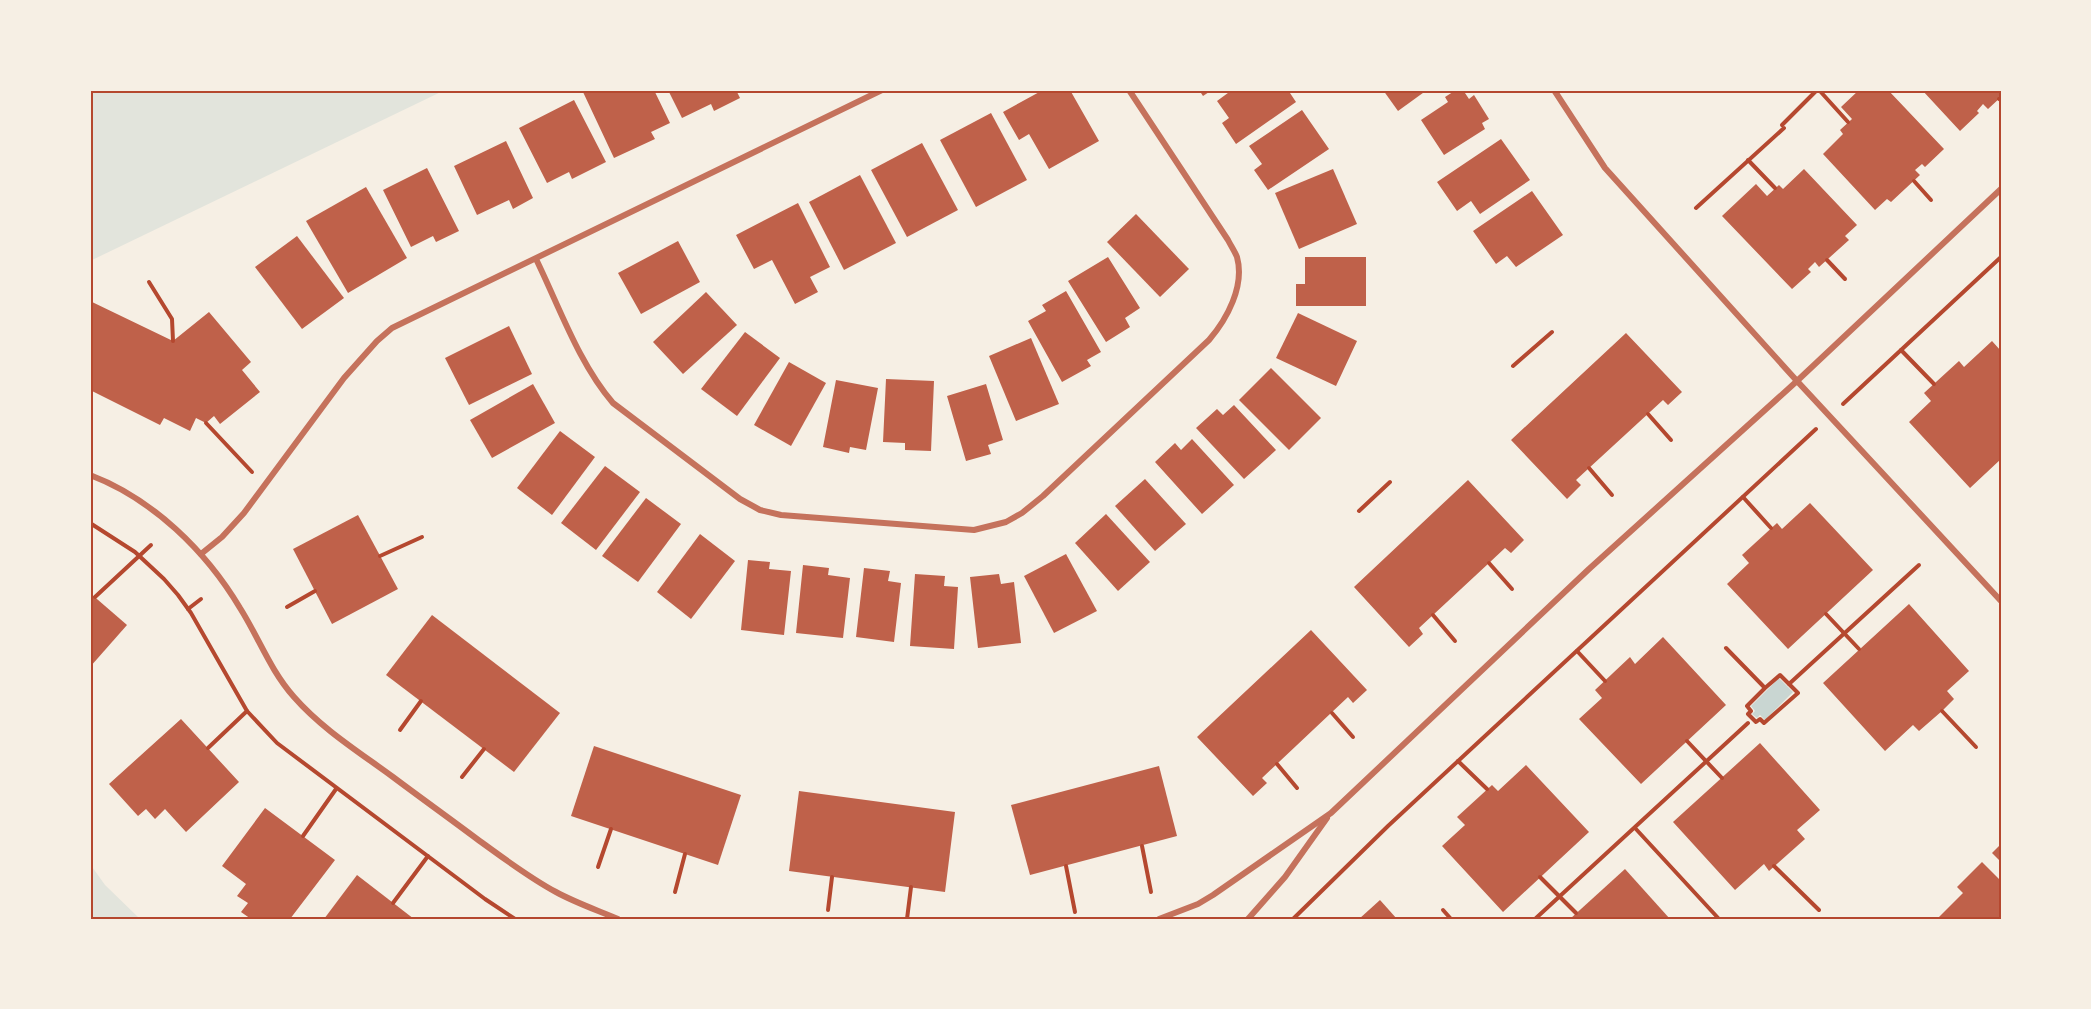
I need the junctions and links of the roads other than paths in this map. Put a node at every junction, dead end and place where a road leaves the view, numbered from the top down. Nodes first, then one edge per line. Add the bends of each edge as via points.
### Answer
1 (882, 90) edge
2 (1129, 90) edge
3 (1554, 90) edge
4 (2001, 189) edge
5 (536, 259) junction
6 (1797, 381) junction
7 (90, 475) edge
8 (201, 554) junction
9 (2001, 601) edge
10 (1331, 813) junction
11 (618, 919) edge
12 (1159, 919) edge
13 (1248, 919) edge

1 - 5 street
2 - 5 street via 1237,258 1232,303 1209,340 1052,488 1022,513 991,527 955,529 781,515 740,499 613,403 600,388
3 - 6 street via 1605,168
4 - 6 street
5 - 8 street via 392,328 377,341 344,378 232,527
6 - 9 street
6 - 10 street via 1589,569
7 - 8 street via 146,505
8 - 11 street via 225,583 272,669 310,713 535,879 555,892
10 - 12 street via 1213,895
10 - 13 street via 1285,877

